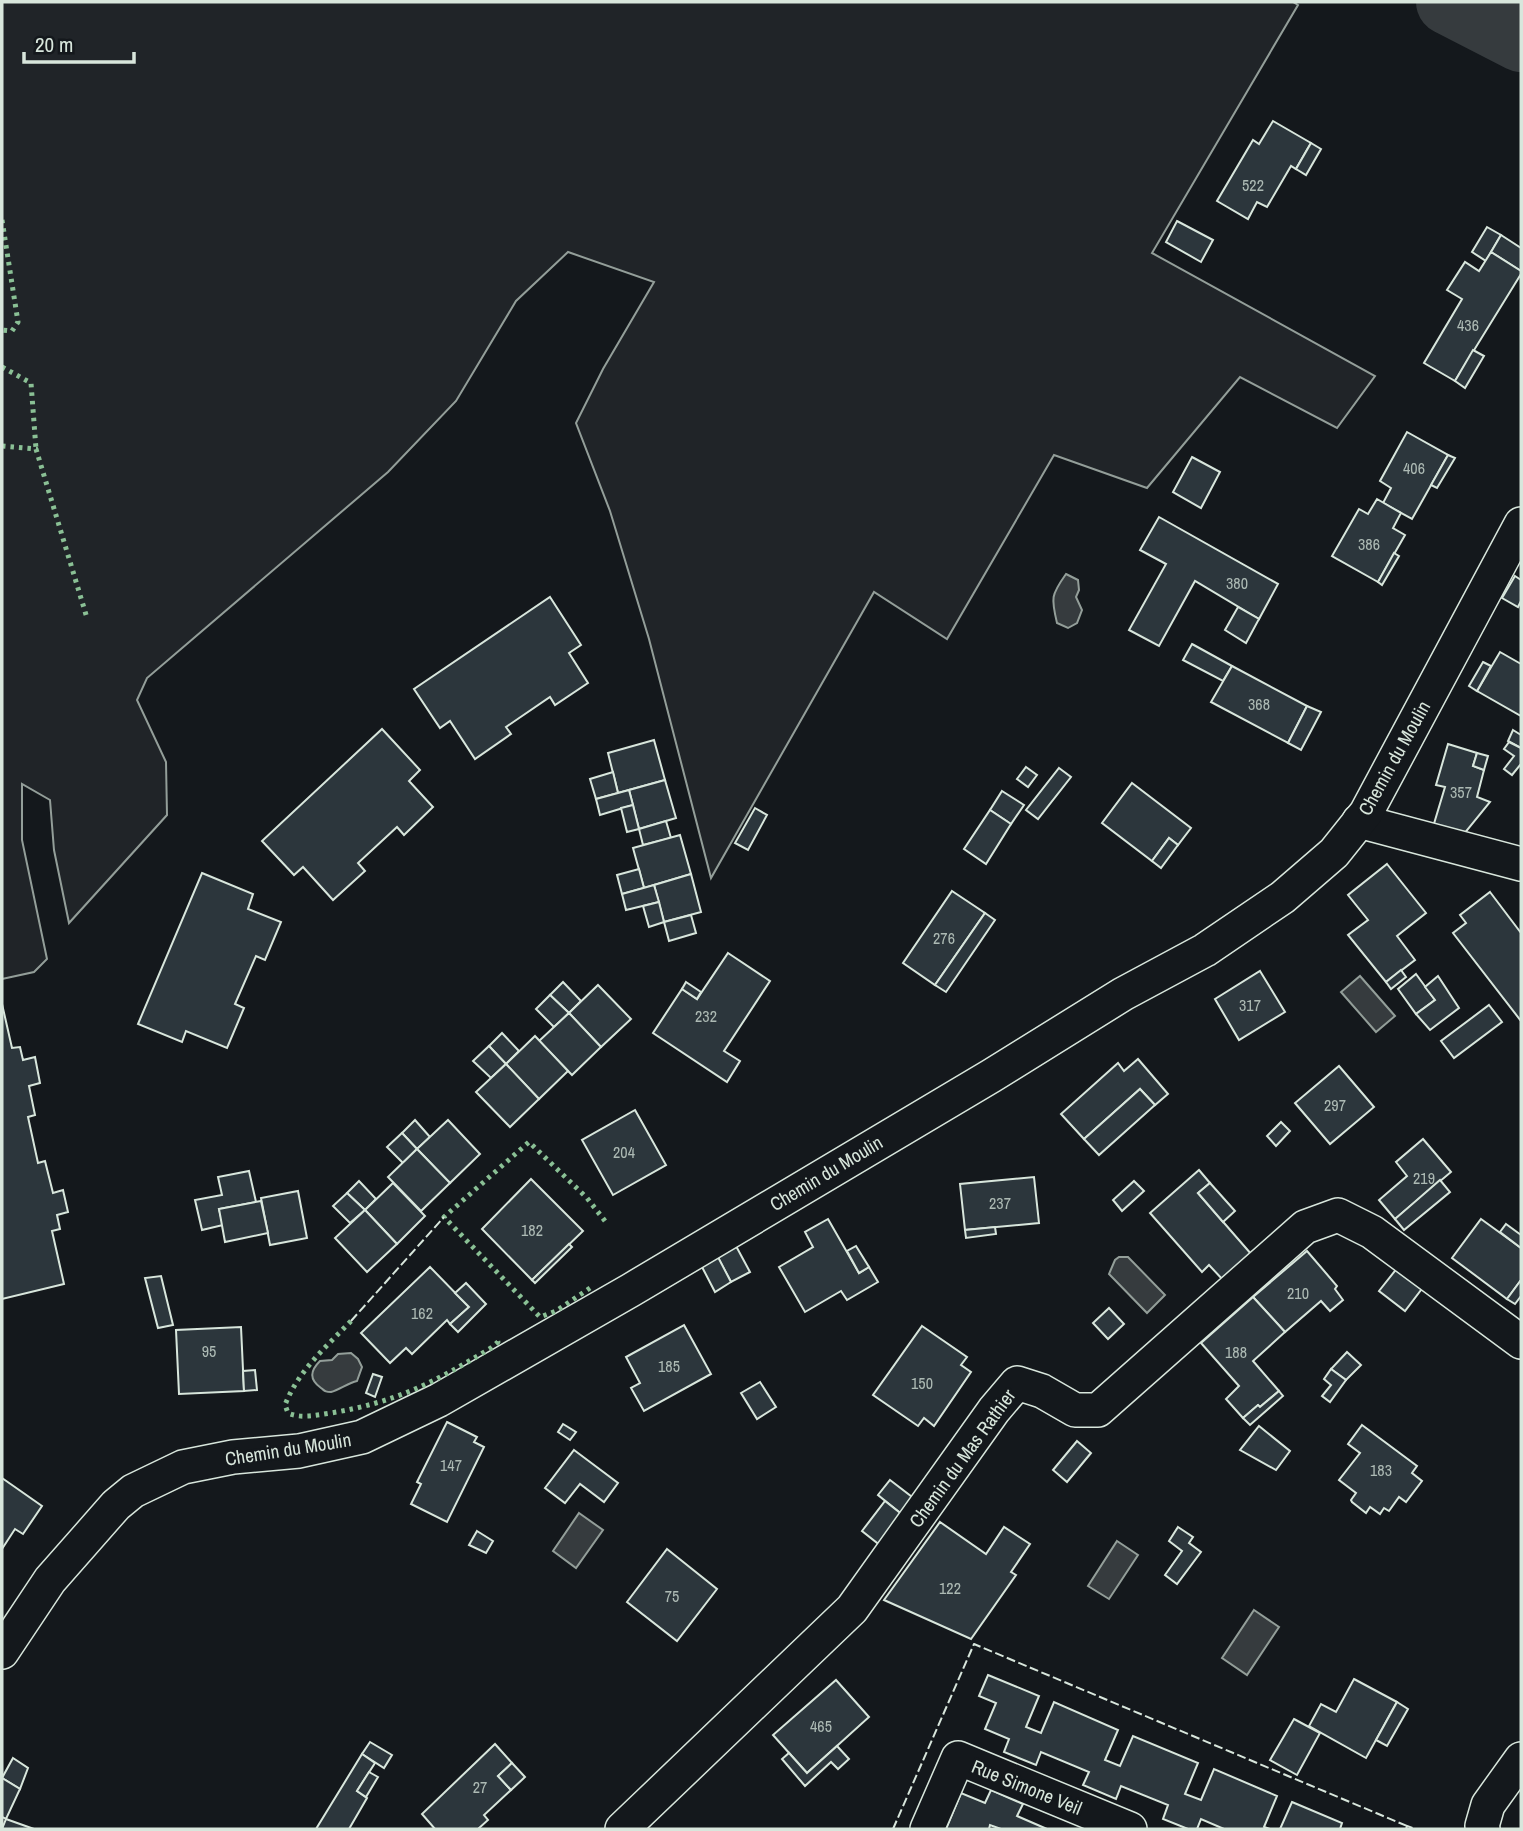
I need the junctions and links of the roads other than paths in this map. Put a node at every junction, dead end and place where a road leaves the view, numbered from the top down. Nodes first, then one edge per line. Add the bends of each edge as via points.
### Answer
1 (1521, 524) edge
2 (1359, 821) junction
3 (1521, 864) edge
4 (1521, 1342) edge
5 (2, 1652) edge
6 (1521, 1759) edge
7 (622, 1829) edge
8 (927, 1829) edge
9 (1130, 1829) edge
10 (1483, 1829) edge

1 - 2 street, Chemin du Moulin
2 - 3 street
2 - 5 street, Chemin du Moulin via 1334,853 1283,897 1205,950 1122,994 631,1290 439,1400 362,1437 183,1467 132,1490 50,1580
4 - 7 street, Chemin du Mas Rathier via 1372,1232 1338,1214 1305,1227 1098,1410 1075,1410 1017,1383 852,1609
6 - 10 street via 1488,1805
8 - 9 street, Rue Simone Veil via 958,1758

